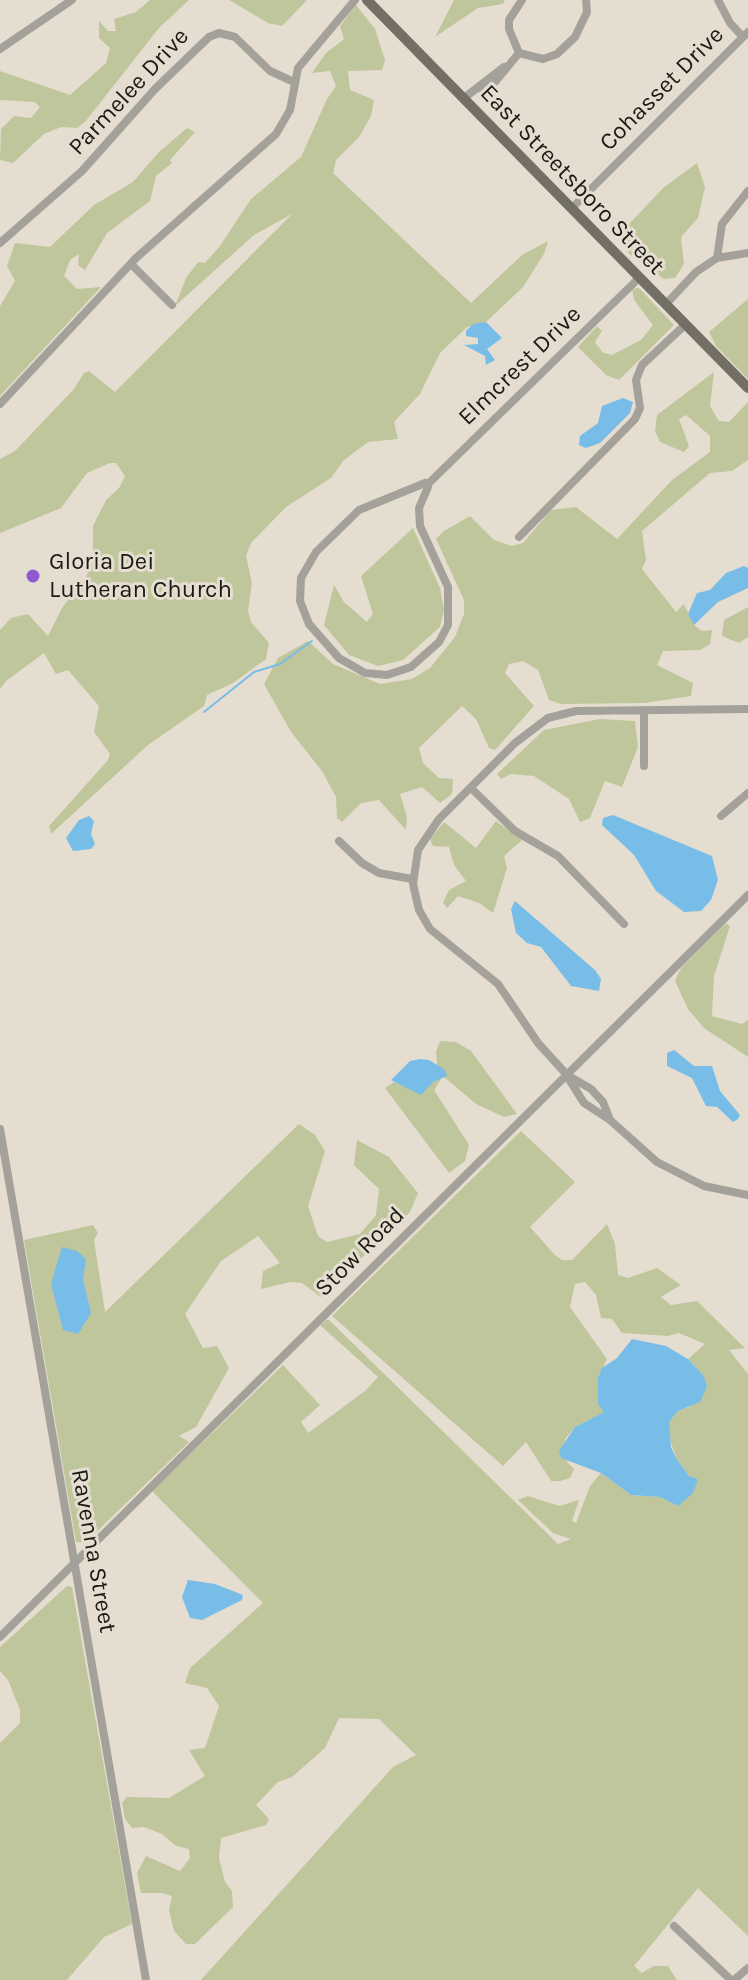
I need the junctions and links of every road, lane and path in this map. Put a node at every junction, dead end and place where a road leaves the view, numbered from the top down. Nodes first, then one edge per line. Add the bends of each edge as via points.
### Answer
1 (72, 0) edge
2 (355, 0) edge
3 (367, 0) edge
4 (522, 0) edge
5 (586, 0) edge
6 (718, 0) edge
7 (746, 34) edge
8 (0, 49) edge
9 (519, 53) junction
10 (294, 82) junction
11 (464, 98) junction
12 (748, 191) edge
13 (572, 208) junction
14 (0, 243) edge
15 (748, 253) edge
16 (717, 258) junction
17 (131, 264) junction
18 (640, 277) junction
19 (666, 304) junction
20 (172, 305) dead end
21 (686, 324) junction
22 (748, 388) edge
23 (0, 404) edge
24 (428, 484) junction
25 (519, 537) dead end
26 (748, 709) edge
27 (644, 710) junction
28 (644, 766) dead end
29 (471, 788) junction
30 (748, 793) edge
31 (721, 816) dead end
32 (339, 841) dead end
33 (412, 879) junction
34 (748, 895) edge
35 (624, 924) dead end
36 (567, 1075) junction
37 (610, 1120) junction
38 (0, 1129) edge
39 (748, 1195) edge
40 (73, 1564) junction
41 (0, 1637) edge
42 (674, 1926) dead end
43 (748, 1968) edge
44 (146, 1980) edge
45 (732, 1980) edge

1 - 8 street
2 - 10 street via 303,60
3 - 11 main road, East Streetsboro Street
4 - 9 street via 508,23
5 - 9 street via 583,23 566,47 543,59
6 - 7 street via 730,23
7 - 13 street, Cohasset Drive
9 - 11 street via 495,82
10 - 14 street, Parmelee Drive via 270,71 235,37 209,37 82,171
10 - 17 street via 290,110 276,134
11 - 13 main road, East Streetsboro Street
12 - 16 street via 722,224
13 - 18 main road, East Streetsboro Street
15 - 16 street
16 - 19 street
17 - 20 street
17 - 23 street
18 - 19 main road, East Streetsboro Street
18 - 24 street, Elmcrest Drive
19 - 21 main road, East Streetsboro Street
21 - 22 main road, East Streetsboro Street
21 - 25 street via 642,365 636,380 640,408 635,419
24 - 24 street, Elmcrest Drive via 419,508 420,526 448,587 448,625 439,642 411,667 387,675 365,673 339,658 309,624 300,601 301,578 316,552 359,510
26 - 27 street
27 - 28 street
27 - 29 street via 576,711 548,718
29 - 33 street via 427,834
29 - 35 street via 515,831 558,856
30 - 31 street
32 - 33 street via 379,873
33 - 36 street via 419,910 432,931 498,984
34 - 36 street, Stow Road
36 - 37 street via 584,1103
36 - 37 street via 591,1089
36 - 40 street, Stow Road
37 - 39 street via 677,1174
38 - 40 street, Ravenna Street
40 - 41 street, Stow Road
40 - 44 street, Ravenna Street
42 - 45 street
43 - 45 street

